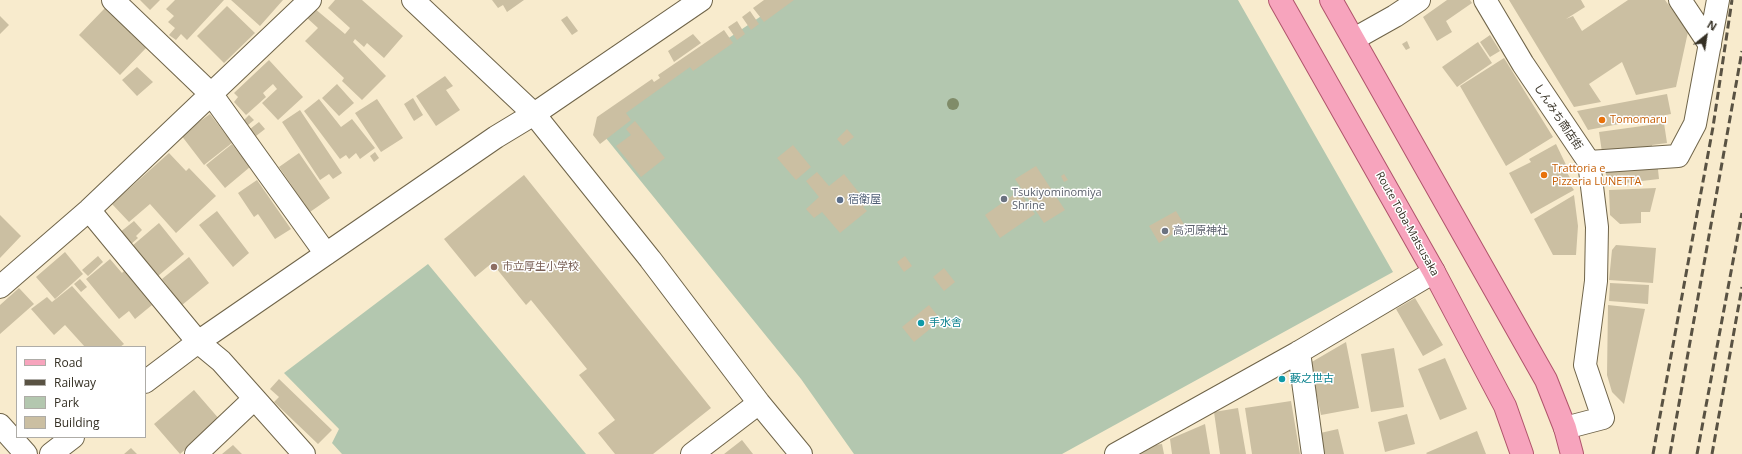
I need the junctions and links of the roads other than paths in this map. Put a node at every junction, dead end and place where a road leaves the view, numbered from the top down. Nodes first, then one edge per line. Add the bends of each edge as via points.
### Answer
1 (113, 0) edge
2 (310, 0) edge
3 (413, 0) edge
4 (701, 0) edge
5 (1280, 0) edge
6 (1331, 0) edge
7 (1419, 0) edge
8 (1485, 0) edge
9 (1680, 0) edge
10 (1718, 0) edge
11 (1354, 39) junction
12 (1710, 45) junction
13 (212, 95) junction
14 (534, 114) junction
15 (1589, 162) junction
16 (89, 210) junction
17 (326, 254) junction
18 (1434, 272) junction
19 (0, 287) edge
20 (198, 342) junction
21 (1299, 352) junction
22 (146, 381) edge
23 (254, 399) junction
24 (759, 403) junction
25 (0, 425) edge
26 (1565, 428) junction
27 (72, 438) edge
28 (26, 454) edge
29 (50, 454) edge
30 (196, 454) edge
31 (304, 454) edge
32 (692, 454) edge
33 (801, 454) edge
34 (1116, 454) edge
35 (1313, 454) edge
36 (1522, 454) edge
37 (1572, 454) edge

1 - 13 street
2 - 13 street
3 - 14 street
4 - 14 street
5 - 18 main road, Route Toba-Matsusaka
6 - 11 main road
7 - 11 street
8 - 15 street, しんみち商店街 via 1523,64
9 - 12 street
10 - 12 street
11 - 26 main road via 1546,380
12 - 15 street via 1695,124 1678,156
13 - 16 street
13 - 17 street
14 - 17 street via 496,137
14 - 24 street via 650,259
15 - 26 street, しんみち商店街 via 1597,227 1596,281 1585,365 1604,418
16 - 19 street
16 - 20 street
17 - 20 street
18 - 21 street
18 - 36 main road, Route Toba-Matsusaka via 1505,406
20 - 22 street
20 - 23 street via 221,361
21 - 34 street
21 - 35 street
23 - 30 street
23 - 31 street
24 - 32 street
24 - 33 street
25 - 28 street
26 - 37 main road
27 - 29 street

